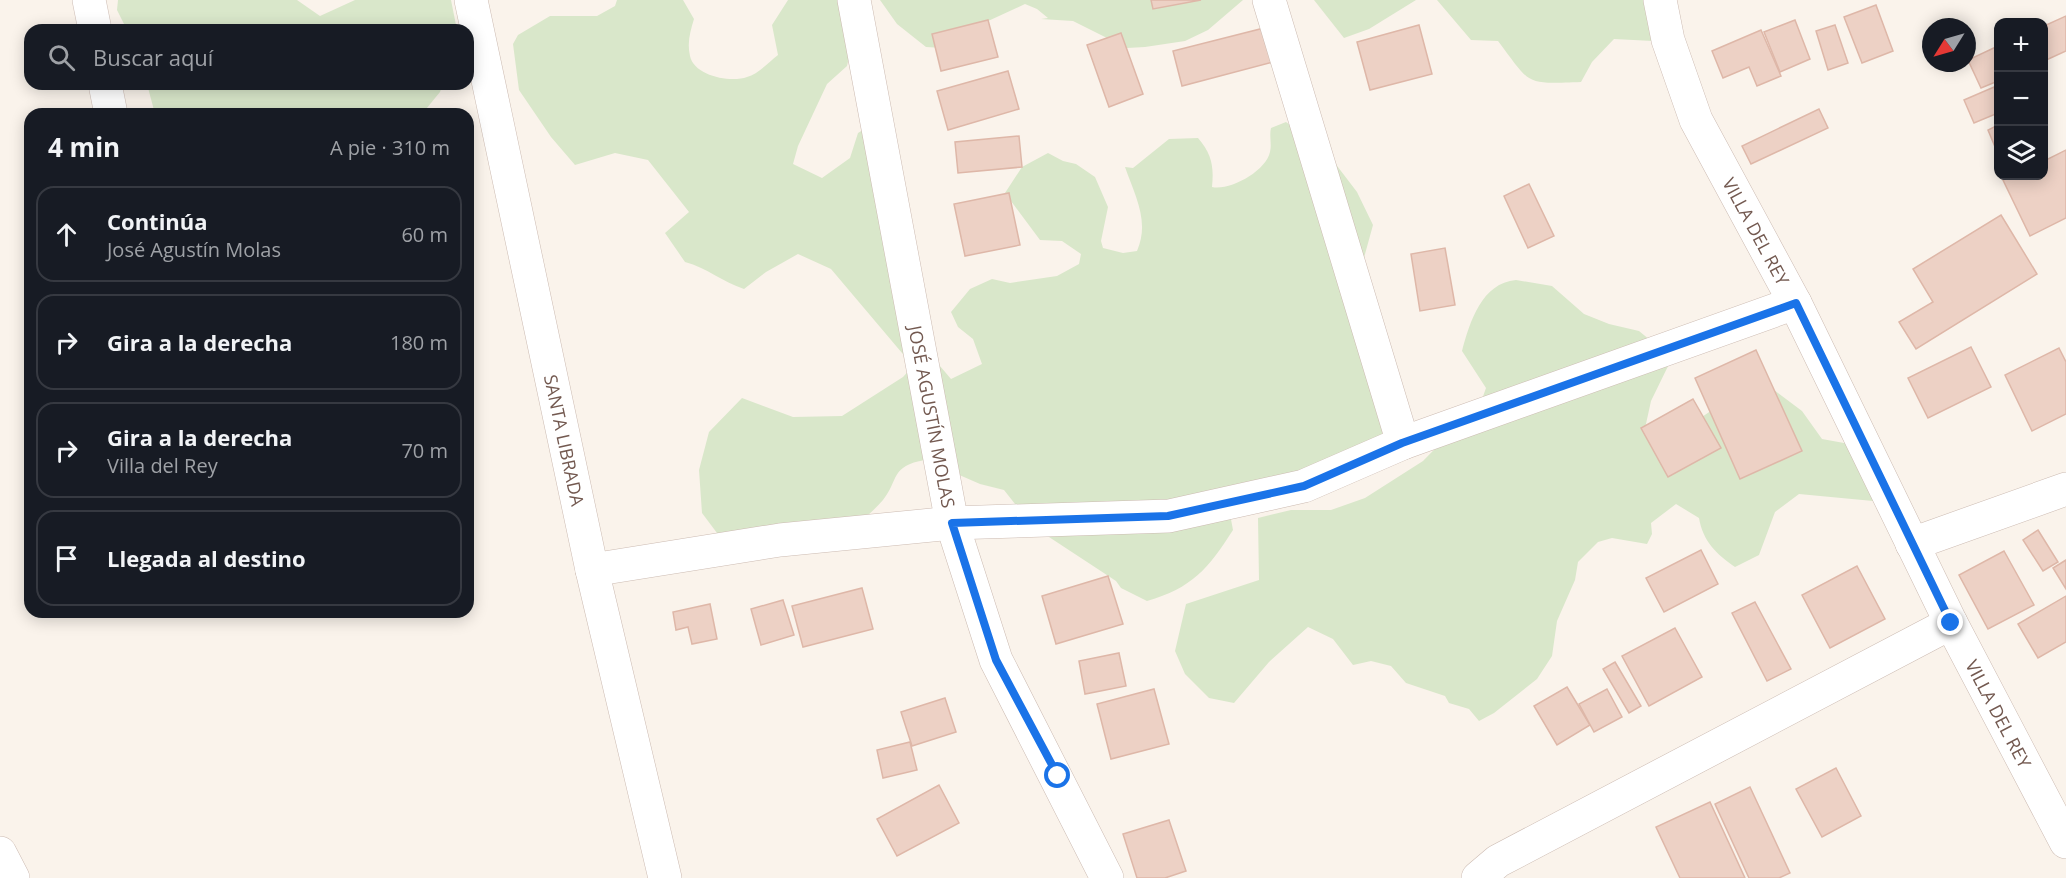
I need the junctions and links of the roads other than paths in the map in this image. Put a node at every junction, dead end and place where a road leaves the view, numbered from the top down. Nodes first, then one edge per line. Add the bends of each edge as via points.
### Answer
1 (89, 0) edge
2 (471, 0) edge
3 (854, 0) edge
4 (1269, 0) edge
5 (1660, 0) edge
6 (94, 24) edge
7 (106, 90) edge
8 (110, 108) edge
9 (1796, 303) junction
10 (1402, 443) junction
11 (2066, 489) edge
12 (952, 523) junction
13 (1912, 544) junction
14 (592, 570) junction
15 (1951, 623) junction
16 (2066, 842) edge
17 (0, 853) edge
18 (13, 878) edge
19 (665, 878) edge
20 (1107, 878) edge
21 (1478, 878) edge

1 - 6 street
2 - 14 street, SANTA LIBRADA
3 - 12 street, JOSÉ AGUSTÍN MOLAS
4 - 10 street
5 - 9 street, VILLA DEL REY via 1668,40 1696,120
7 - 8 street
9 - 10 street
9 - 13 street, VILLA DEL REY
10 - 12 street via 1304,486 1168,516
11 - 13 street
12 - 14 street via 780,540
12 - 20 street, JOSÉ AGUSTÍN MOLAS via 996,660
13 - 15 street, VILLA DEL REY
14 - 19 street, SANTA LIBRADA
15 - 16 street, VILLA DEL REY
15 - 21 street via 1497,861
17 - 18 street

